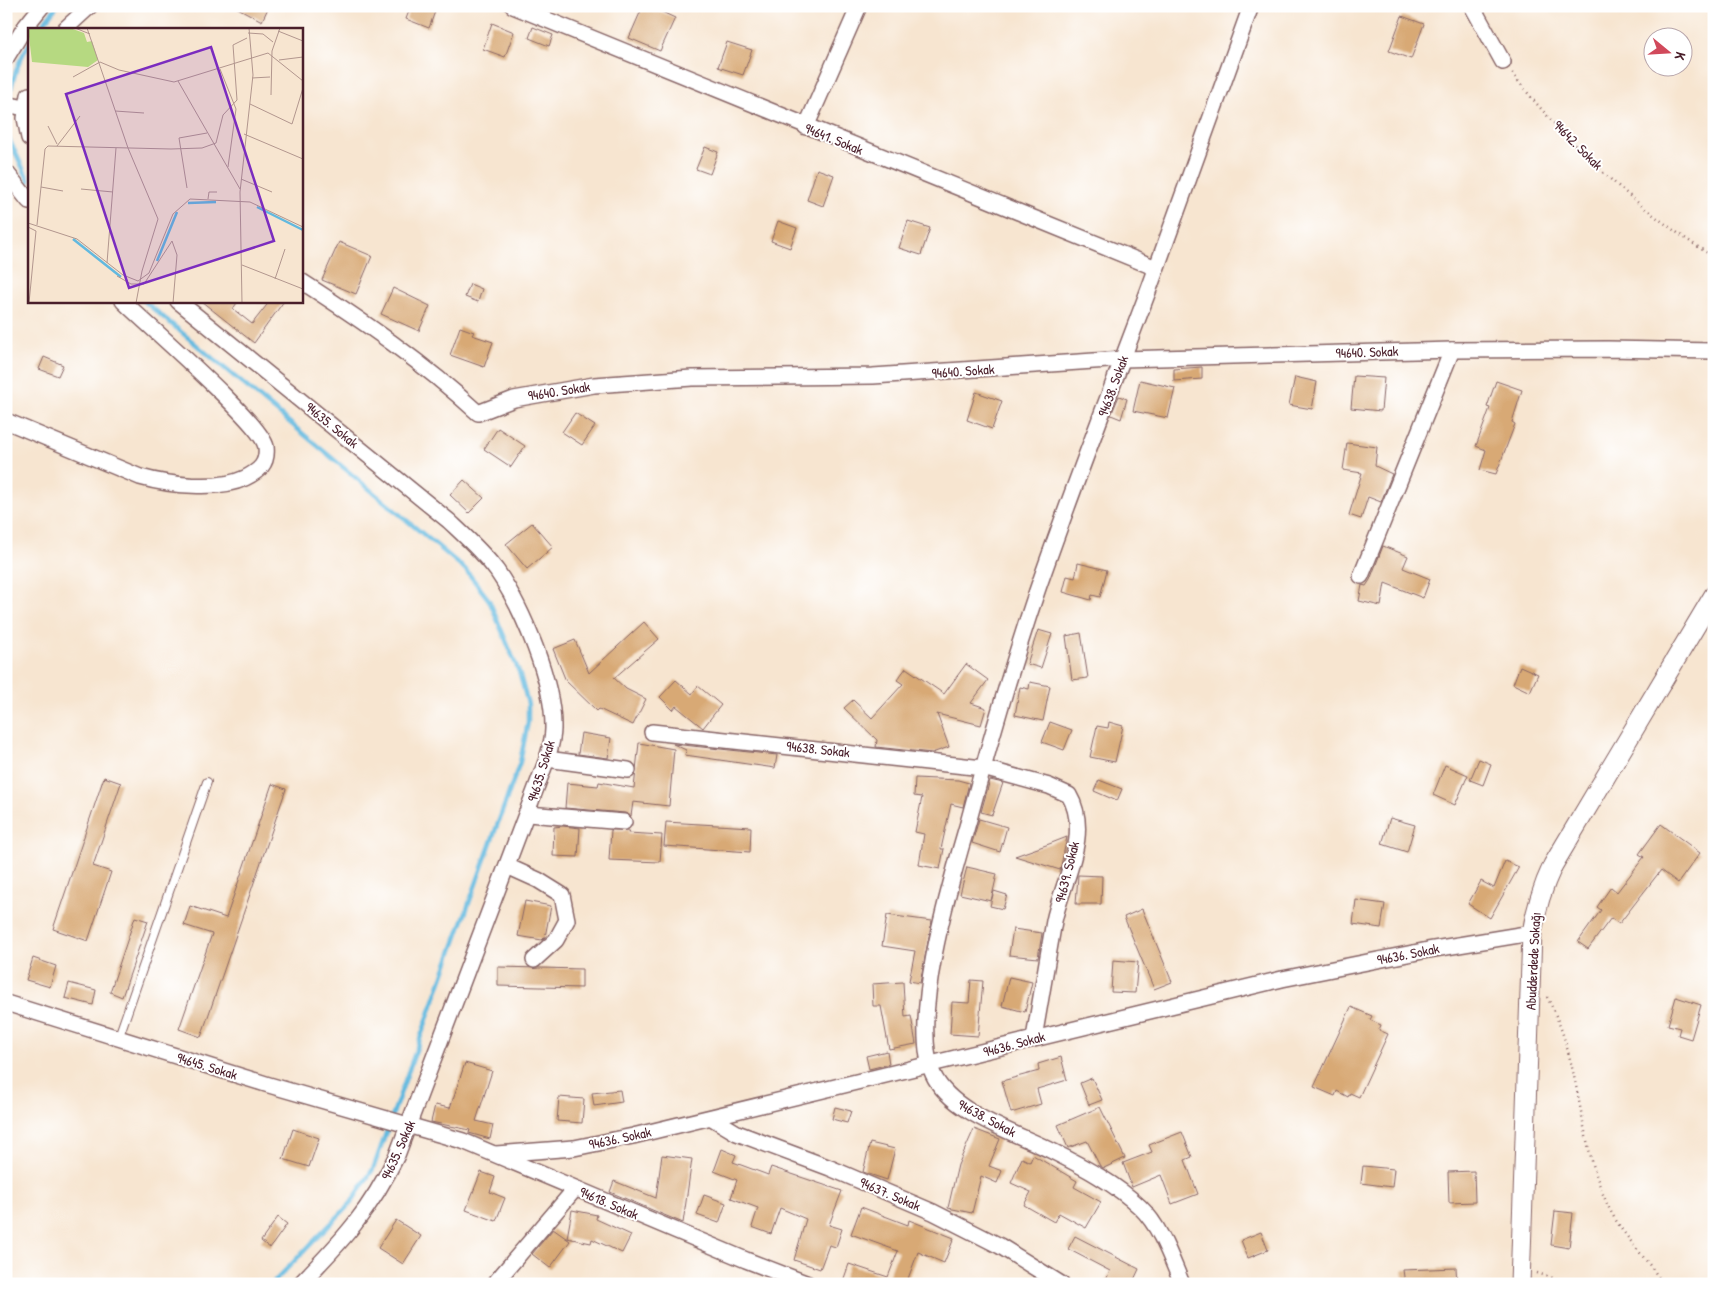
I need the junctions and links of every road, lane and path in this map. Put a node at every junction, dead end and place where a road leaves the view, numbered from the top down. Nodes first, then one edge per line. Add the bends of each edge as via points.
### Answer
1 (42, 6) edge
2 (90, 6) edge
3 (513, 6) edge
4 (859, 6) edge
5 (1251, 6) edge
6 (1472, 6) edge
7 (66, 28) edge
8 (6, 58) edge
9 (1503, 62) joint
10 (6, 104) edge
11 (28, 104) edge
12 (806, 127) junction
13 (6, 172) edge
14 (28, 200) edge
15 (1714, 257) edge
16 (1156, 268) junction
17 (302, 282) edge
18 (124, 302) edge
19 (179, 302) edge
20 (1452, 350) junction
21 (1714, 351) edge
22 (1123, 359) junction
23 (6, 421) edge
24 (1361, 576) dead end
25 (1714, 595) edge
26 (652, 732) dead end
27 (547, 759) junction
28 (983, 768) junction
29 (628, 770) dead end
30 (207, 782) dead end
31 (528, 814) junction
32 (624, 822) dead end
33 (506, 866) junction
34 (1532, 933) junction
35 (534, 960) dead end
36 (1545, 993) dead end
37 (6, 1003) edge
38 (1034, 1038) junction
39 (118, 1039) junction
40 (930, 1066) junction
41 (712, 1118) junction
42 (397, 1124) junction
43 (496, 1154) junction
44 (575, 1188) junction
45 (1521, 1276) edge
46 (300, 1284) edge
47 (494, 1284) edge
48 (808, 1284) edge
49 (1061, 1284) edge
50 (1182, 1284) edge
51 (1572, 1284) edge
52 (1663, 1284) edge

1 - 8 street
2 - 7 street
3 - 12 street, 94641. Sokak
4 - 12 street
5 - 16 street, 94638. Sokak
6 - 9 street
9 - 15 path, 94642. Sokak via 1579,149 1656,218
10 - 11 street
12 - 16 street, 94641. Sokak
13 - 14 street
16 - 22 street, 94638. Sokak
17 - 22 street, 94640. Sokak via 418,362 478,413 514,399 594,385 692,378 882,376
18 - 23 street via 250,420 266,446 262,468 241,480 163,483 140,477
19 - 27 street, 94635. Sokak via 449,521 497,572 529,633 549,688 553,729
20 - 21 street, 94640. Sokak
20 - 22 street, 94640. Sokak
20 - 24 street
22 - 28 street, 94638. Sokak via 1036,592
25 - 34 street, Abudderdede Sokağı via 1553,865 1542,886
26 - 28 street, 94638. Sokak
27 - 29 street
27 - 31 street, 94635. Sokak
28 - 38 street, 94639. Sokak via 1063,791 1069,795 1075,811 1074,856 1055,920
28 - 40 street, 94638. Sokak via 935,952 927,1007
30 - 39 lane
31 - 32 street
31 - 33 street, 94635. Sokak
33 - 35 street via 562,895 566,920 556,940
33 - 42 street, 94635. Sokak
34 - 38 street, 94636. Sokak via 1282,979
34 - 45 street, Abudderdede Sokağı
36 - 52 path via 1571,1059 1582,1125 1605,1200 1626,1237
37 - 39 street, 94645. Sokak
38 - 40 street, 94636. Sokak
39 - 42 street, 94645. Sokak
40 - 41 street, 94636. Sokak
40 - 50 street, 94638. Sokak via 943,1090 961,1105 1088,1170 1142,1208 1164,1242
41 - 43 street, 94636. Sokak via 574,1148
41 - 49 street, 94637. Sokak via 737,1133 932,1212 1000,1246
42 - 43 street, 94618. Sokak via 462,1141
42 - 46 street, 94635. Sokak via 383,1184 355,1226
43 - 44 street, 94618. Sokak
44 - 47 street
44 - 48 street, 94618. Sokak
45 - 51 path

